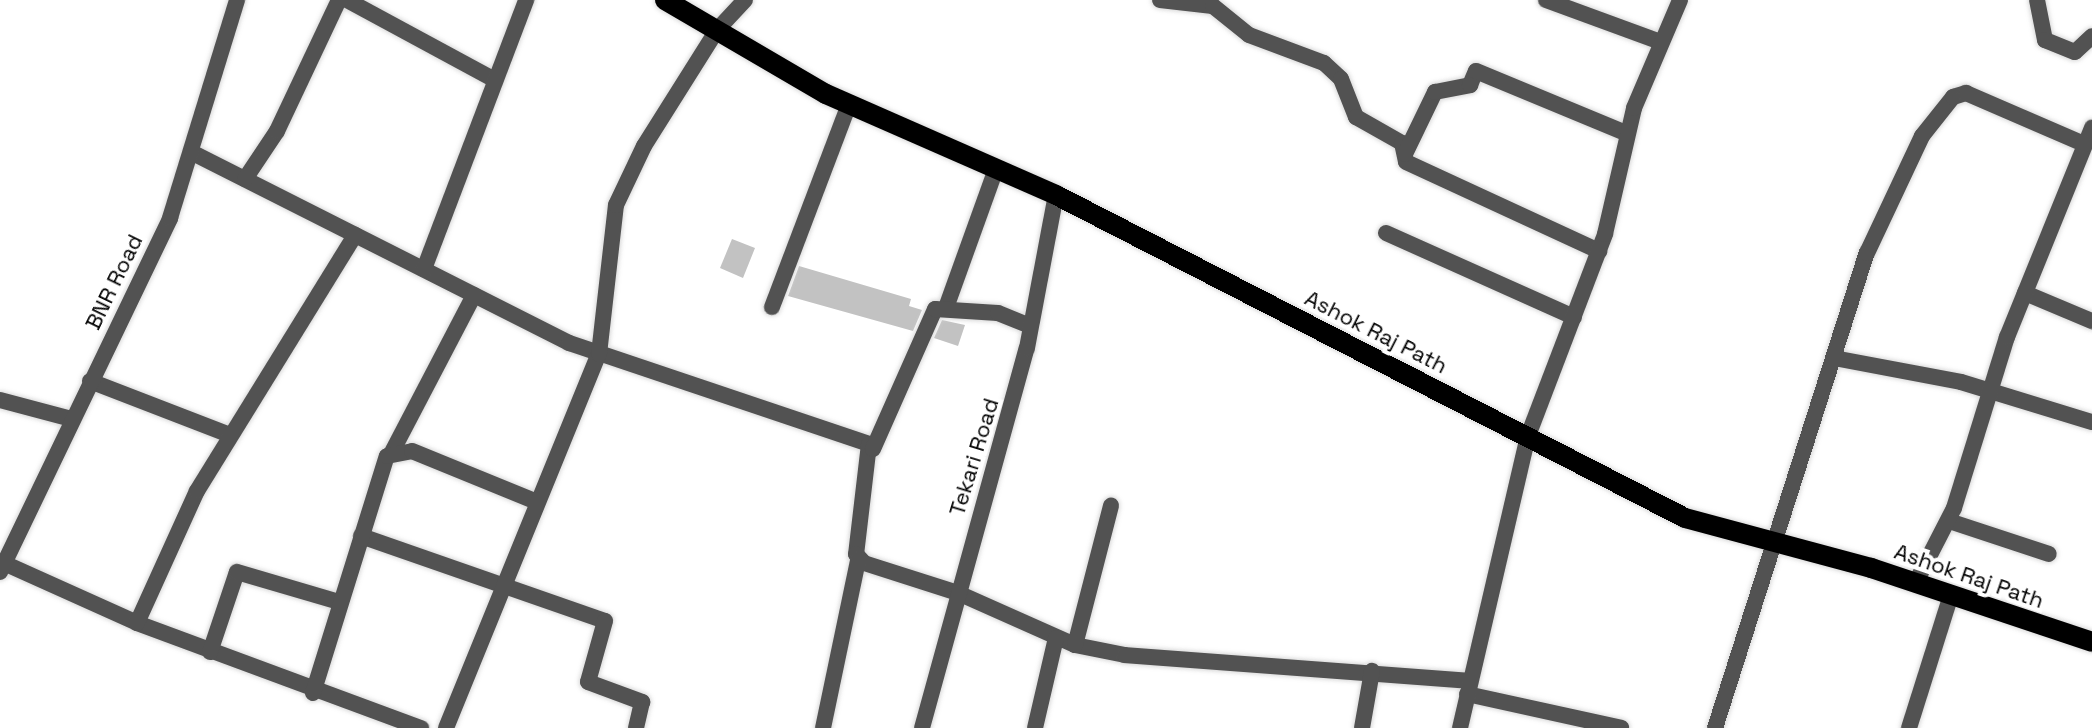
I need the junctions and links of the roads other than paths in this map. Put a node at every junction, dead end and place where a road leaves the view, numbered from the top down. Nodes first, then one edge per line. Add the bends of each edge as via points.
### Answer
1 (237, 0) edge
2 (339, 0) edge
3 (347, 0) edge
4 (526, 0) edge
5 (665, 0) edge
6 (745, 0) edge
7 (1160, 0) edge
8 (1546, 0) edge
9 (1680, 0) edge
10 (2037, 0) edge
11 (717, 30) junction
12 (2092, 36) edge
13 (1661, 42) junction
14 (495, 80) junction
15 (849, 104) junction
16 (1626, 133) junction
17 (2088, 136) edge
18 (191, 152) junction
19 (1405, 154) junction
20 (995, 172) junction
21 (245, 179) junction
22 (1056, 195) junction
23 (1386, 233) dead end
24 (355, 235) junction
25 (1599, 251) junction
26 (424, 269) junction
27 (2025, 293) junction
28 (474, 295) junction
29 (947, 305) junction
30 (772, 307) dead end
31 (1574, 317) junction
32 (2092, 321) edge
33 (1031, 326) junction
34 (599, 354) junction
35 (1834, 358) junction
36 (90, 381) junction
37 (1994, 390) junction
38 (0, 400) edge
39 (72, 419) junction
40 (2092, 422) edge
41 (230, 435) junction
42 (1528, 436) junction
43 (873, 449) junction
44 (392, 452) junction
45 (537, 502) junction
46 (1111, 506) dead end
47 (1949, 521) junction
48 (361, 536) junction
49 (1777, 547) junction
50 (2049, 554) dead end
51 (858, 560) junction
52 (3, 568) edge
53 (1916, 582) junction
54 (502, 584) junction
55 (958, 593) junction
56 (1951, 595) junction
57 (339, 602) junction
58 (137, 623) junction
59 (1056, 638) junction
60 (2092, 642) edge
61 (1075, 645) junction
62 (210, 652) junction
63 (1372, 671) junction
64 (1468, 687) junction
65 (313, 693) junction
66 (421, 728) edge
67 (446, 728) edge
68 (636, 728) edge
69 (823, 728) edge
70 (922, 728) edge
71 (1035, 728) edge
72 (1362, 728) edge
73 (1460, 728) edge
74 (1621, 728) edge
75 (1715, 728) edge
76 (1909, 728) edge

1 - 18 street, BNR Road
2 - 21 street via 277,131
3 - 14 street
4 - 14 street
5 - 11 main road, Ashok Raj Path
6 - 11 street
7 - 19 street via 1213,6 1249,35 1324,63 1341,79 1356,117 1402,143
8 - 13 street
9 - 13 street
10 - 12 street via 2045,40 2075,52
11 - 15 main road, Ashok Raj Path
11 - 34 street via 616,205
13 - 16 street
14 - 26 street
15 - 20 main road, Ashok Raj Path
15 - 30 street
16 - 19 street via 1476,71 1470,85 1435,92
16 - 25 street
17 - 27 street
17 - 35 street via 1978,96 1953,97 1901,171
18 - 21 street
18 - 36 street, BNR Road via 170,218
19 - 25 street via 1431,176
20 - 22 main road, Ashok Raj Path
20 - 29 street
21 - 24 street
22 - 33 street, Tekari Road
22 - 42 main road, Ashok Raj Path
23 - 31 street
24 - 26 street
24 - 41 street
25 - 31 street
26 - 28 street
27 - 32 street
27 - 37 street
28 - 34 street
28 - 44 street
29 - 33 street
29 - 43 street via 931,313
31 - 42 street
33 - 55 street, Tekari Road
34 - 43 street
34 - 45 street
35 - 37 street
35 - 49 street
36 - 39 street, BNR Road
36 - 41 street
37 - 40 street
37 - 47 street
38 - 39 street
39 - 52 street, BNR Road
41 - 58 street
42 - 49 main road, Ashok Raj Path via 1685,518
42 - 64 street
43 - 51 street
44 - 45 street via 412,451
44 - 48 street
45 - 54 street
46 - 61 street
47 - 50 street
47 - 53 street
48 - 54 street
48 - 57 street
49 - 53 main road, Ashok Raj Path
49 - 75 street
51 - 55 street
51 - 69 street
52 - 58 street
53 - 56 main road, Ashok Raj Path
54 - 67 street
54 - 68 street via 605,621 588,682 642,702
55 - 59 street
55 - 70 street, Tekari Road
56 - 60 main road, Ashok Raj Path
56 - 76 street
57 - 62 street via 237,572
57 - 65 street
58 - 62 street
59 - 61 street
59 - 71 street
61 - 63 street via 1125,655
62 - 65 street
63 - 64 street
63 - 72 street
64 - 73 street
64 - 74 street
65 - 66 street

